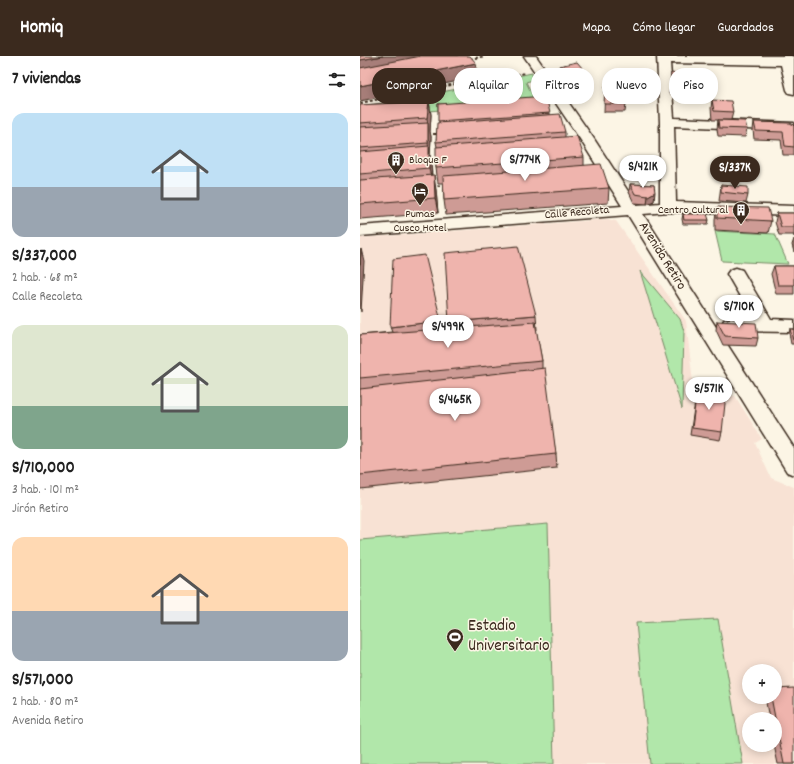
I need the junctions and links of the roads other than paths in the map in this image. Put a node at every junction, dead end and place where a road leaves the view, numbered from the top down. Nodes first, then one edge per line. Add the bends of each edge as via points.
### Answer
1 (530, 56) edge
2 (663, 57) edge
3 (789, 60) edge
4 (794, 90) edge
5 (667, 122) junction
6 (794, 127) edge
7 (668, 207) junction
8 (632, 209) junction
9 (794, 211) edge
10 (360, 231) edge
11 (736, 274) dead end
12 (704, 324) junction
13 (766, 326) junction
14 (794, 326) edge
15 (794, 466) edge

1 - 8 street, Avenida Retiro
2 - 3 street
2 - 5 street
3 - 4 street
5 - 6 street
5 - 7 street
7 - 8 street, Calle Recoleta
7 - 9 street, Calle Recoleta
8 - 10 street, Calle Recoleta
8 - 12 street, Avenida Retiro
11 - 13 street
12 - 13 street
12 - 15 street, Avenida Retiro
13 - 14 street

